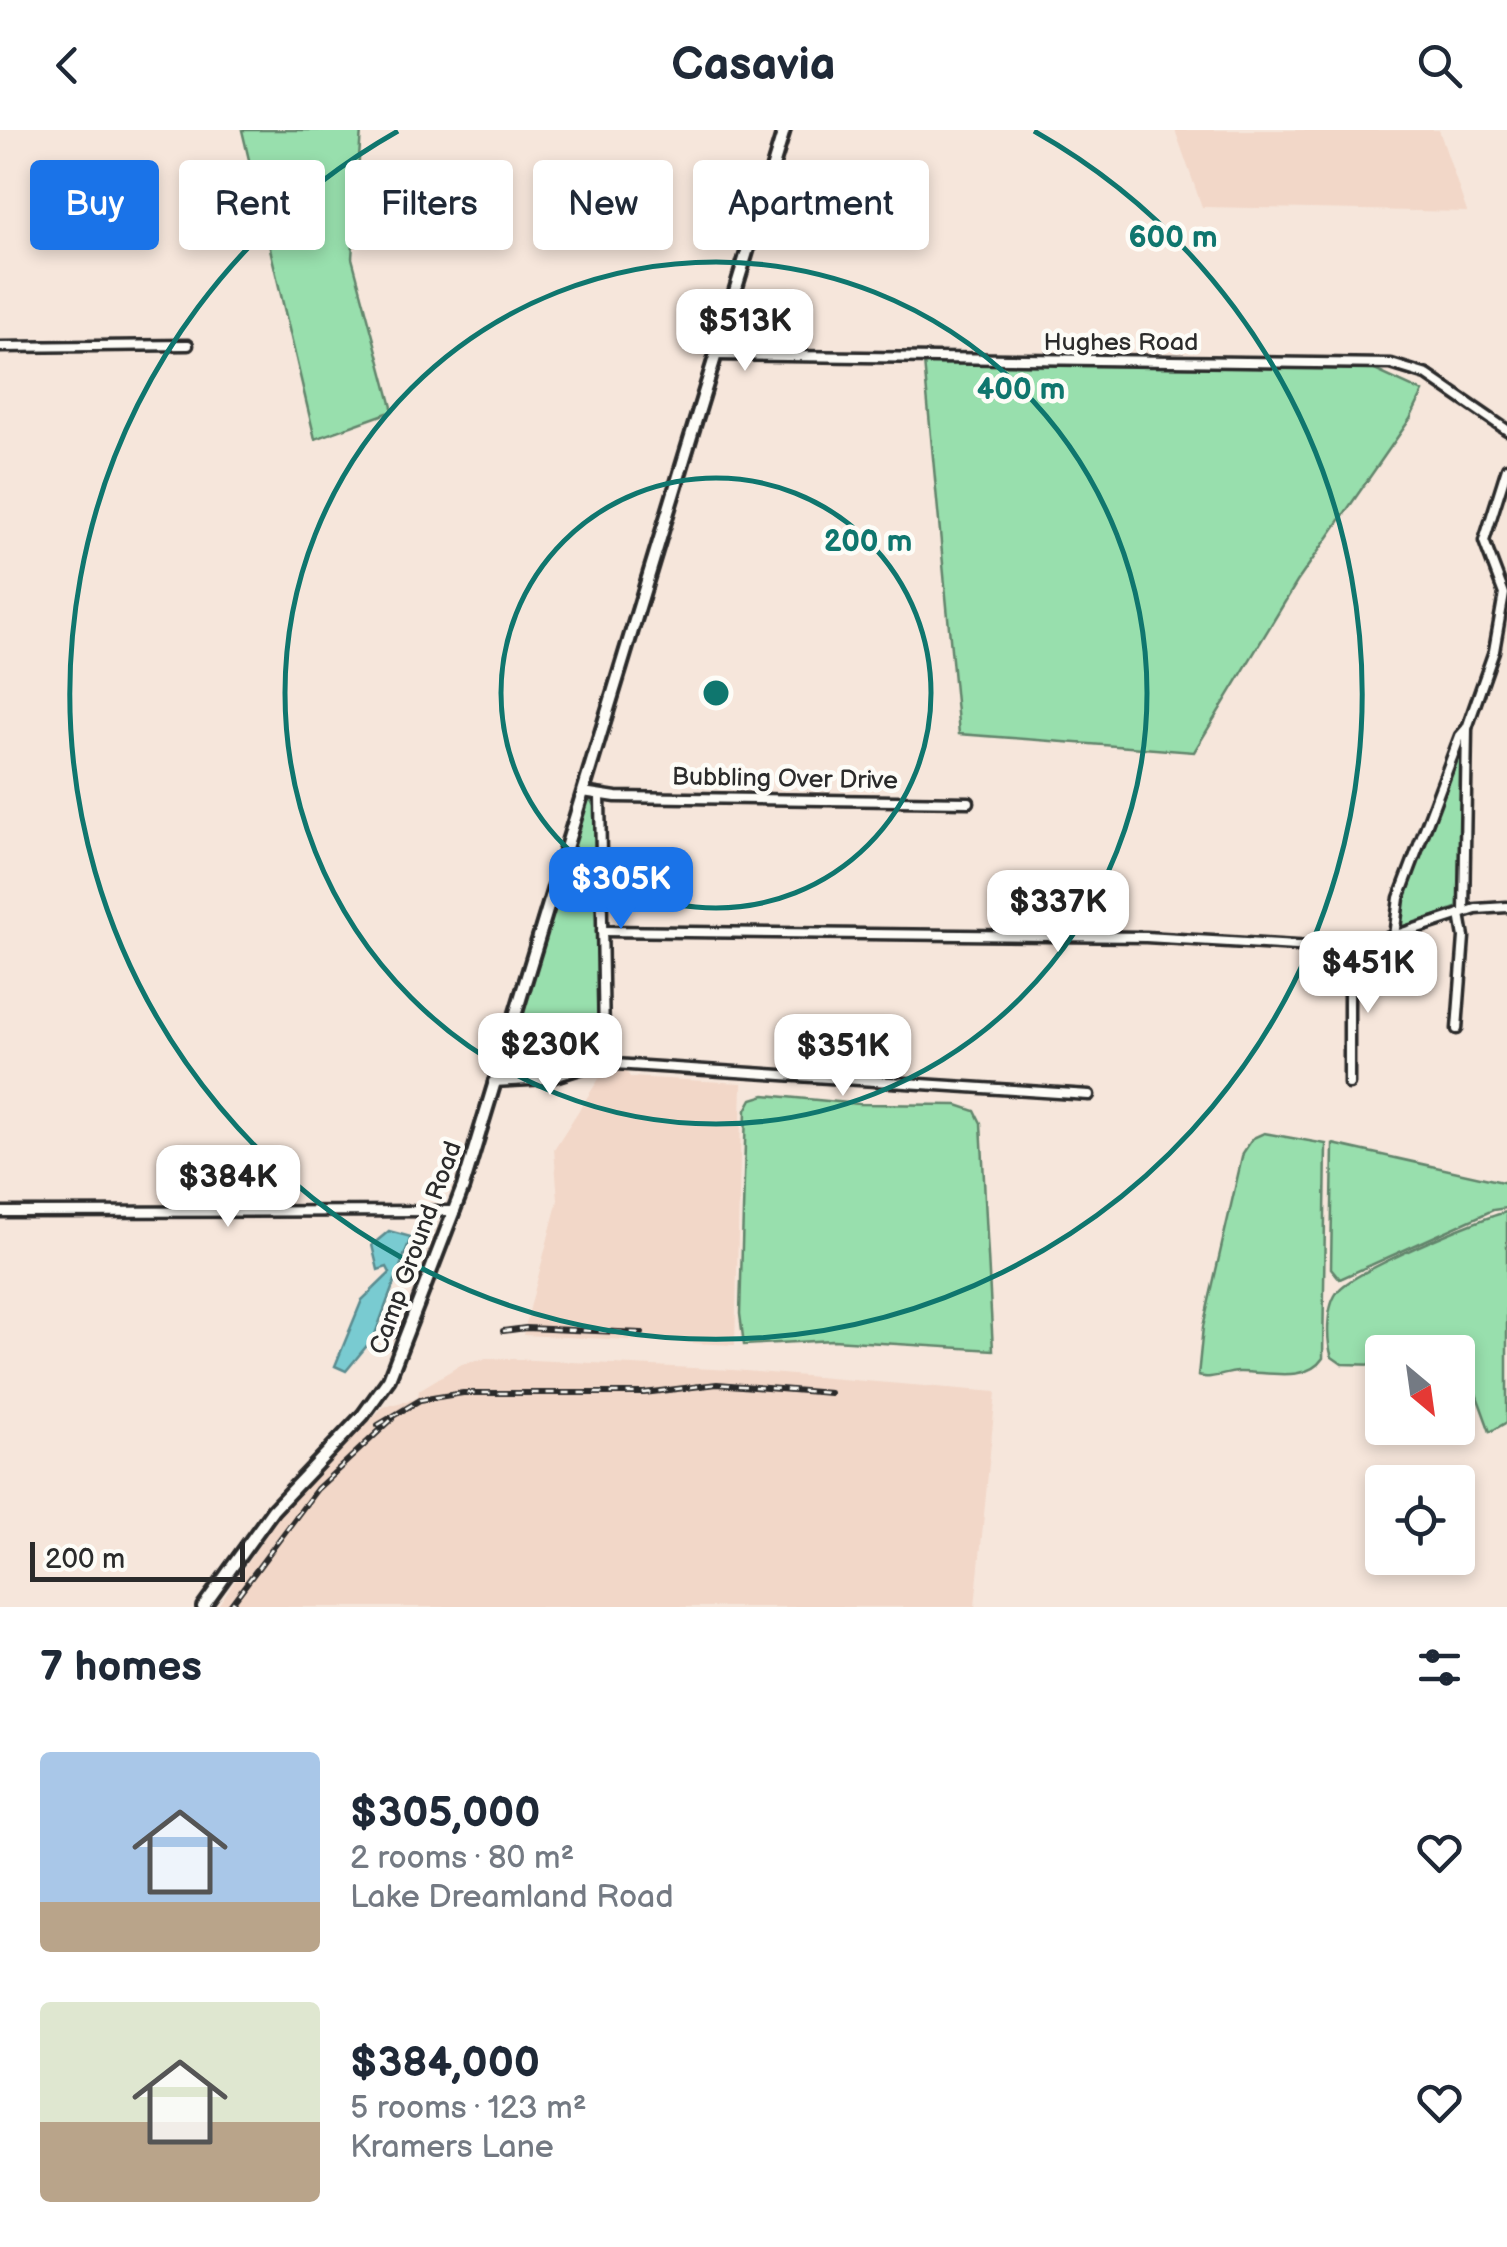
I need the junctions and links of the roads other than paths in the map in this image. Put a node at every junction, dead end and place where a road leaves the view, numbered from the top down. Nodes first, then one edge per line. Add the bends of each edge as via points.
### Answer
1 (784, 130) edge
2 (188, 346) dead end
3 (0, 347) edge
4 (716, 355) junction
5 (1507, 430) edge
6 (1507, 468) edge
7 (1467, 728) junction
8 (583, 792) junction
9 (600, 796) junction
10 (969, 802) dead end
11 (1507, 907) edge
12 (1462, 913) junction
13 (602, 931) junction
14 (1394, 936) junction
15 (1350, 948) junction
16 (1456, 1029) dead end
17 (599, 1063) junction
18 (493, 1082) junction
19 (1349, 1084) dead end
20 (1089, 1095) dead end
21 (455, 1210) junction
22 (0, 1212) edge
23 (203, 1607) edge

1 - 4 street, Camp Ground Road
2 - 3 street
4 - 5 street, Hughes Road via 1392,364 1426,375
4 - 8 street, Camp Ground Road
6 - 7 street via 1484,545 1504,587 1502,620
7 - 12 street
7 - 14 street via 1398,898
8 - 9 street
8 - 18 street, Camp Ground Road
9 - 10 street, Bubbling Over Drive
9 - 13 street
11 - 12 street
12 - 14 street
12 - 16 street
13 - 15 street via 1146,937
13 - 17 street
14 - 15 street
15 - 19 street
17 - 18 street via 548,1079
17 - 20 street
18 - 21 street, Camp Ground Road
21 - 22 street
21 - 23 street, Camp Ground Road via 377,1399 272,1510

